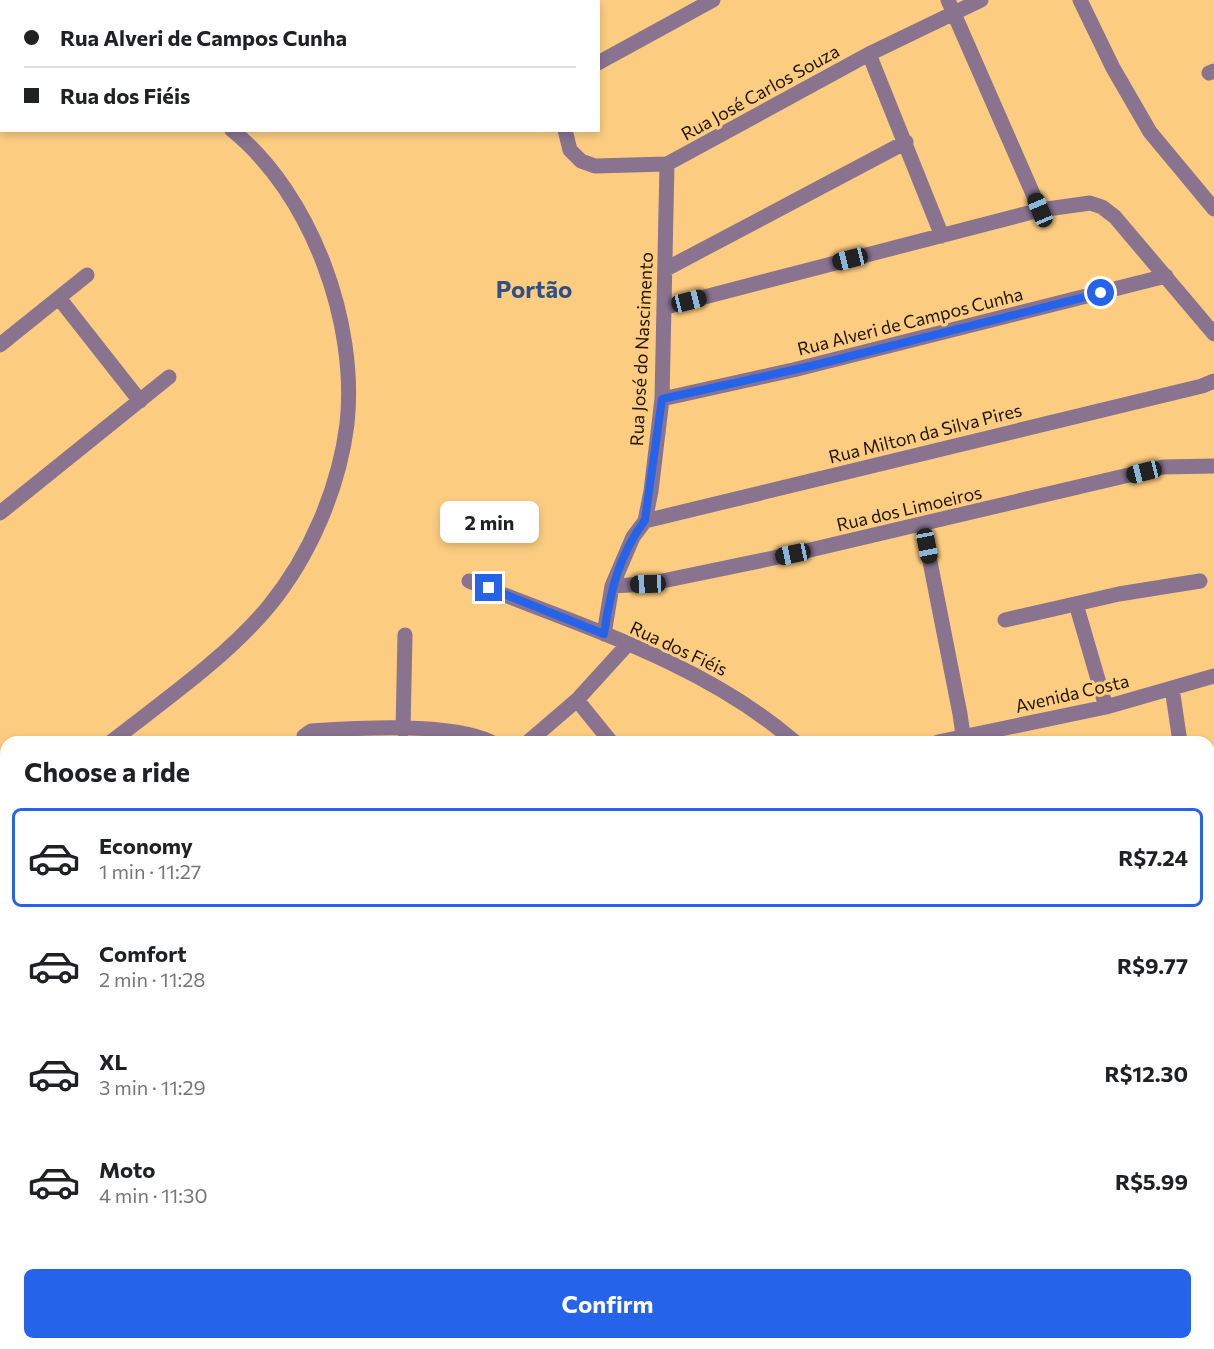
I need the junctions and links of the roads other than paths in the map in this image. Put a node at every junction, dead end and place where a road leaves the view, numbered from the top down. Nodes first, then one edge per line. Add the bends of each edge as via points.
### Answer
1 (713, 0) edge
2 (981, 0) edge
3 (1080, 0) edge
4 (950, 6) edge
5 (869, 54) junction
6 (600, 62) edge
7 (234, 132) edge
8 (566, 132) edge
9 (906, 142) junction
10 (667, 164) junction
11 (1214, 209) edge
12 (1040, 210) junction
13 (942, 236) junction
14 (666, 269) junction
15 (87, 275) dead end
16 (1166, 276) junction
17 (59, 298) junction
18 (666, 307) junction
19 (1214, 334) edge
20 (0, 345) edge
21 (169, 377) dead end
22 (1214, 381) edge
23 (662, 399) junction
24 (140, 401) junction
25 (1214, 466) edge
26 (0, 513) edge
27 (645, 520) junction
28 (923, 526) junction
29 (469, 580) dead end
30 (1200, 581) dead end
31 (612, 586) junction
32 (1076, 604) junction
33 (1005, 620) dead end
34 (604, 634) junction
35 (405, 635) dead end
36 (627, 645) junction
37 (1214, 676) edge
38 (1172, 688) junction
39 (577, 700) junction
40 (1106, 707) junction
41 (403, 730) junction
42 (118, 736) edge
43 (306, 736) edge
44 (474, 736) edge
45 (535, 736) edge
46 (606, 736) edge
47 (787, 736) edge
48 (962, 736) edge
49 (980, 736) edge
50 (1179, 736) edge

1 - 6 street
2 - 4 street, Rua José Carlos Souza
3 - 11 street via 1150,132
4 - 5 street, Rua José Carlos Souza
4 - 12 street
5 - 9 street
5 - 10 street, Rua José Carlos Souza
7 - 42 street via 270,169 298,206 323,261 341,322 347,423 338,470 313,534 294,571 268,607 202,669
8 - 10 street, Rua José Carlos Souza via 570,150 581,161 595,166
9 - 13 street
9 - 14 street
10 - 14 street, Rua José do Nascimento
12 - 13 street
12 - 16 street via 1090,202 1102,207
13 - 18 street
14 - 18 street, Rua José do Nascimento
15 - 17 street
16 - 19 street
16 - 23 street, Rua Alveri de Campos Cunha via 815,365
17 - 20 street
17 - 24 street
18 - 23 street, Rua José do Nascimento
21 - 24 street
22 - 27 street, Rua Milton da Silva Pires
23 - 27 street, Rua José do Nascimento
24 - 26 street
25 - 28 street, Rua dos Limoeiros via 1163,467
27 - 31 street, Rua José do Nascimento via 633,537
28 - 31 street, Rua dos Limoeiros via 676,579
28 - 48 street
29 - 34 street, Rua dos Fiéis
30 - 32 street
31 - 34 street, Rua José do Nascimento
32 - 33 street
32 - 40 street
34 - 36 street, Rua dos Fiéis
35 - 41 street
36 - 39 street
36 - 47 street, Rua dos Fiéis via 739,698
37 - 38 street, Avenida Costa
38 - 40 street, Avenida Costa
38 - 50 street
39 - 45 street
39 - 46 street
40 - 49 street, Avenida Costa
41 - 43 street via 320,730
41 - 44 street

